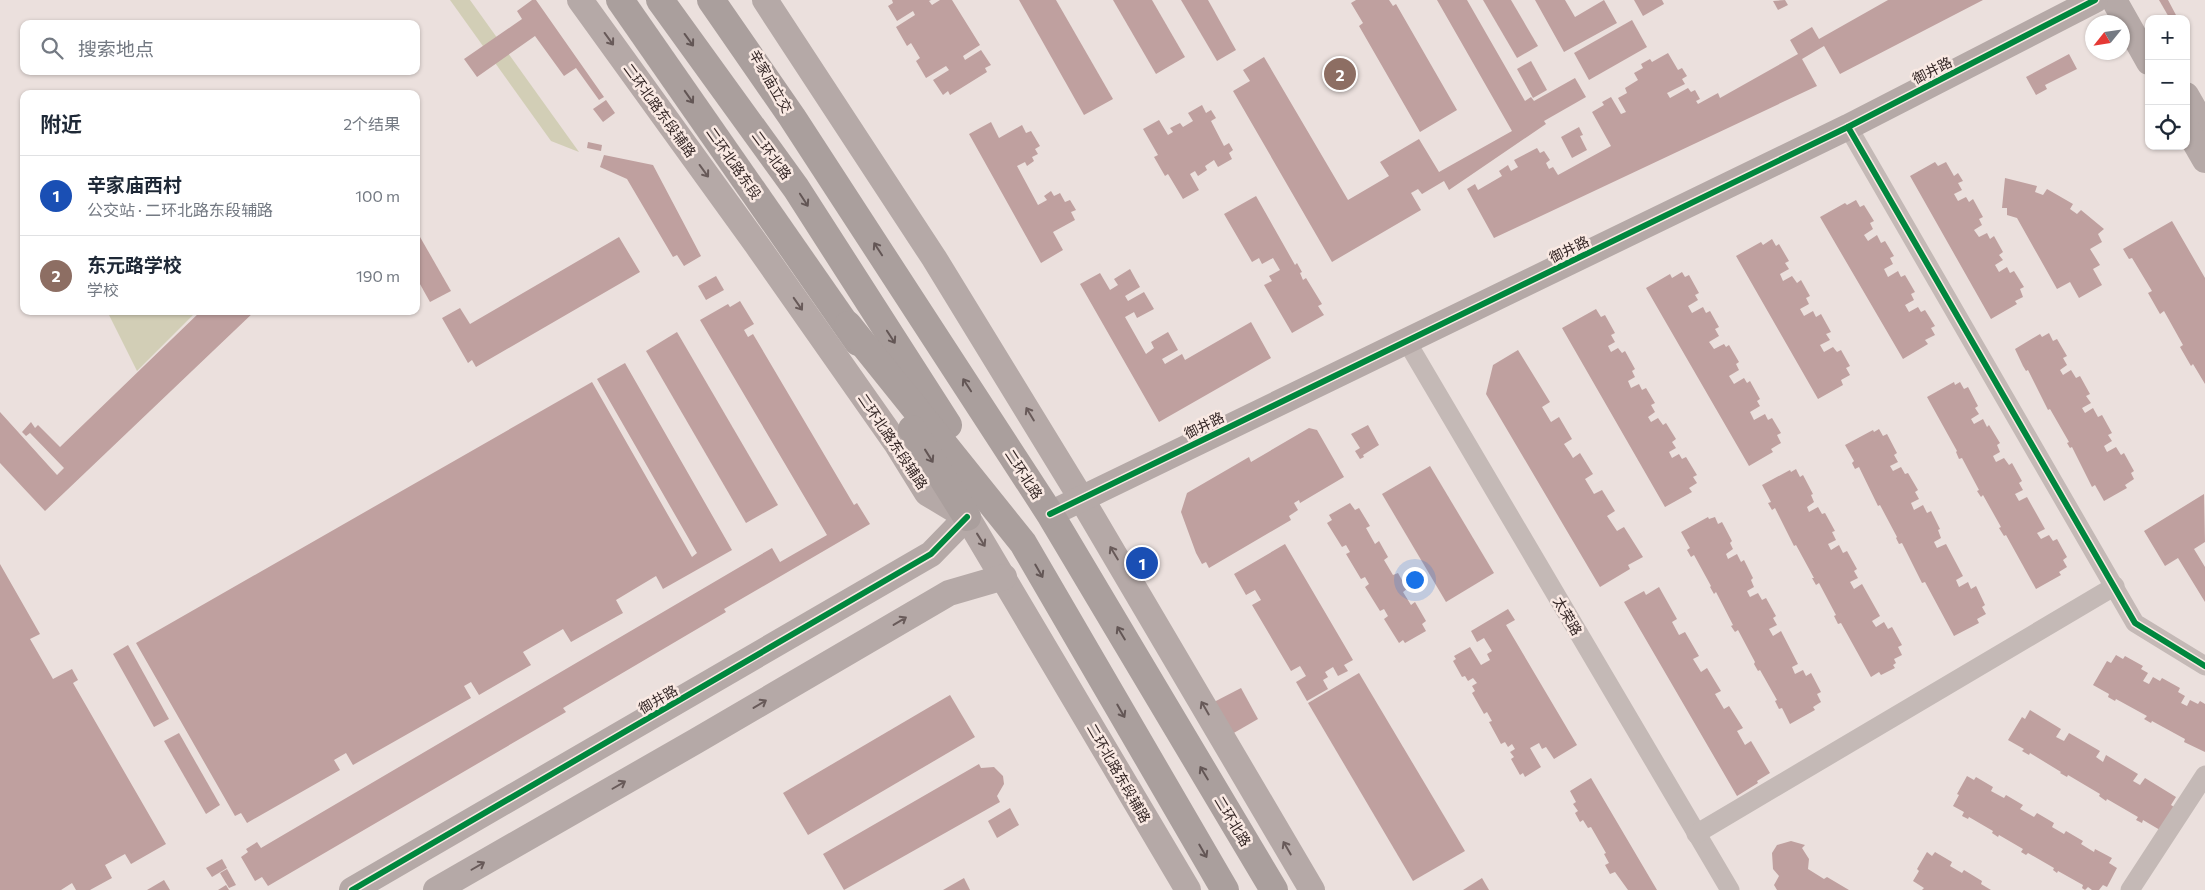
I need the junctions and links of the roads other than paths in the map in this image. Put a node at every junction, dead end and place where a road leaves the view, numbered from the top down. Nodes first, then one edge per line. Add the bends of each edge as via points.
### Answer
1 (580, 0) edge
2 (620, 0) edge
3 (660, 0) edge
4 (712, 0) edge
5 (725, 0) edge
6 (766, 0) edge
7 (2095, 0) edge
8 (2114, 0) edge
9 (2131, 0) edge
10 (2145, 23) edge
11 (2148, 60) edge
12 (2190, 103) edge
13 (792, 117) junction
14 (1848, 127) junction
15 (2205, 128) edge
16 (2190, 134) edge
17 (2205, 160) edge
18 (848, 326) junction
19 (1407, 342) junction
20 (1081, 498) junction
21 (1050, 514) junction
22 (967, 517) junction
23 (1023, 543) junction
24 (1004, 577) junction
25 (2115, 586) junction
26 (2205, 666) edge
27 (2205, 775) edge
28 (1696, 834) junction
29 (352, 890) edge
30 (436, 890) edge
31 (1188, 890) edge
32 (1225, 890) edge
33 (1274, 890) edge
34 (1312, 890) edge
35 (1730, 890) edge
36 (2130, 890) edge

1 -> 22 street, 二环北路东段辅路 via 757,245 928,493
2 -> 18 highway, 二环北路东段
3 -> 23 highway, 二环北路 via 796,188
4 - 13 highway, 辛家庙立交
5 - 13 highway, 辛家庙立交
20 -> 6 street via 934,258
7 - 14 street, 御井路
8 - 11 street
9 - 10 street
12 - 15 street
21 -> 13 highway, 二环北路
14 - 19 street, 御井路
14 - 25 street
16 - 17 street
18 -> 22 highway
18 - 23 highway, 二环北路
19 - 20 street, 御井路
19 - 28 street, 太荣路
20 - 21 street, 御井路
34 -> 20 street
33 -> 21 highway, 二环北路
22 -> 24 street, 二环北路东段辅路
22 - 29 street, 御井路 via 931,554
23 -> 32 highway, 二环北路
30 -> 24 street via 949,593
24 - 31 street, 二环北路东段辅路
25 - 26 street via 2135,623
25 - 28 street
27 - 36 street
28 - 35 street, 太荣路

